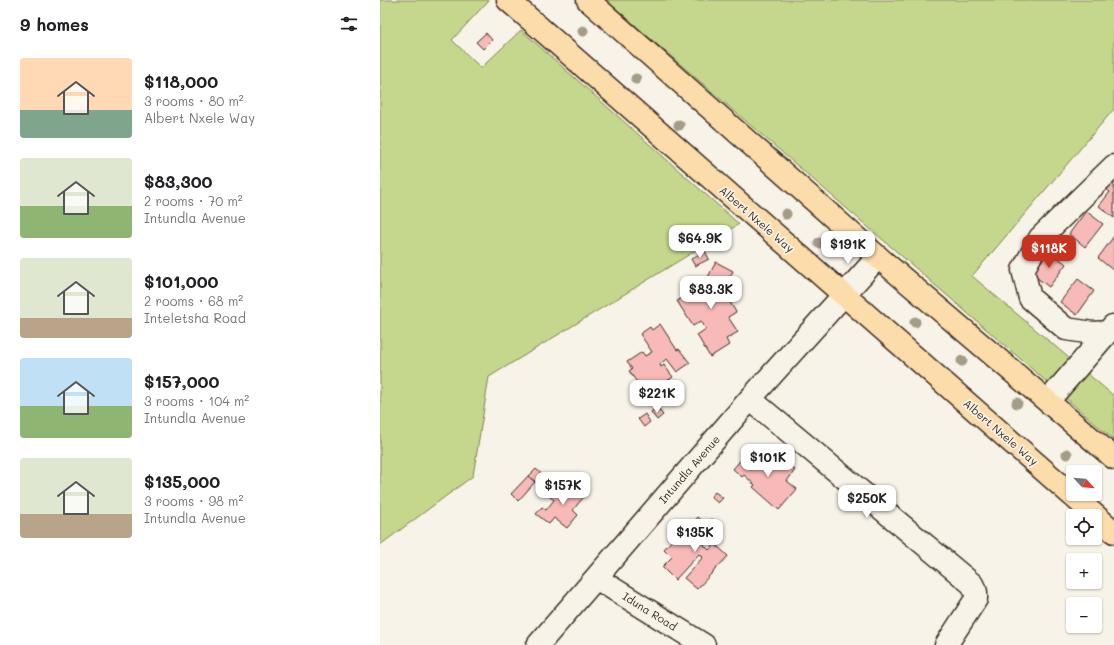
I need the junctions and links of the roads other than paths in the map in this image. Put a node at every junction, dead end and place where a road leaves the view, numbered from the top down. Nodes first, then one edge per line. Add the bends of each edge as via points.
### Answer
1 (508, 0) edge
2 (588, 0) edge
3 (1114, 166) edge
4 (878, 257) junction
5 (844, 296) junction
6 (1111, 329) edge
7 (750, 399) junction
8 (1048, 401) junction
9 (1114, 458) edge
10 (1114, 532) edge
11 (596, 578) junction
12 (538, 645) edge
13 (704, 645) edge
14 (946, 645) edge

1 - 5 main road, Albert Nxele Way
2 - 4 main road
3 - 6 street via 1040,238 1023,270 1030,298 1066,329 1093,333
4 - 5 street, Intundla Avenue
4 - 8 main road
5 - 7 street, Intundla Avenue
5 - 10 main road, Albert Nxele Way
6 - 8 street
7 - 11 street, Intundla Avenue
7 - 14 street via 972,584 976,599
8 - 9 main road
11 - 12 street, Intundla Avenue
11 - 13 street, Iduna Road

